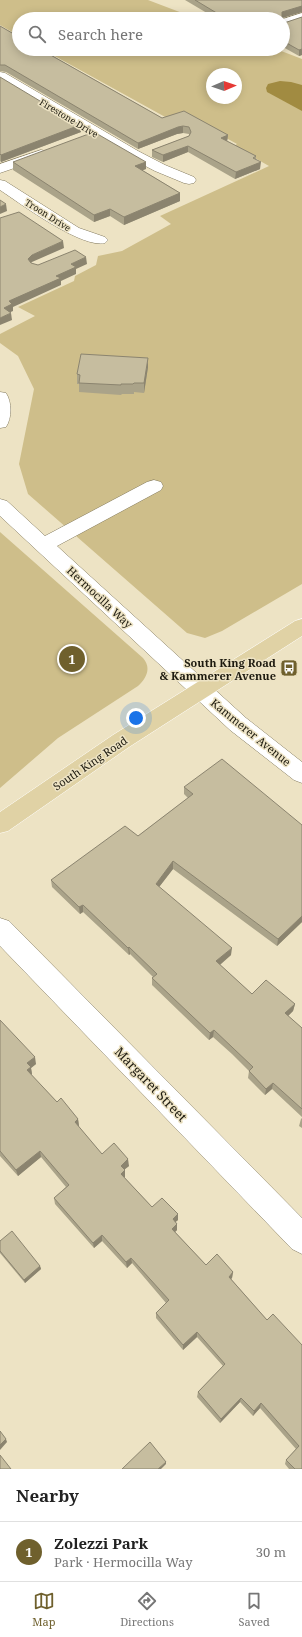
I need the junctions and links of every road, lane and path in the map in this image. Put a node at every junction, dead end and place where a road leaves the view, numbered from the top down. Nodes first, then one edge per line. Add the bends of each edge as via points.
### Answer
1 (302, 17) edge
2 (290, 21) edge
3 (0, 76) edge
4 (94, 133) junction
5 (78, 139) edge
6 (50, 150) edge
7 (151, 151) edge
8 (137, 156) junction
9 (0, 169) edge
10 (189, 180) dead end
11 (0, 184) edge
12 (34, 206) junction
13 (20, 212) edge
14 (77, 249) edge
15 (0, 397) edge
16 (0, 424) edge
17 (154, 486) dead end
18 (0, 505) edge
19 (43, 545) junction
20 (302, 626) edge
21 (200, 690) junction
22 (302, 774) edge
23 (0, 824) edge
24 (0, 929) edge
25 (302, 1239) edge

1 - 2 street
3 - 4 street, Firestone Drive
4 - 5 street
4 - 8 street, Firestone Drive
6 - 9 street
7 - 8 street
8 - 10 street, Firestone Drive via 165,172
11 - 12 street, Troon Drive
12 - 13 street
12 - 14 street, Troon Drive via 74,231 100,240
15 - 16 street
17 - 19 street
18 - 19 street, Hermocilla Way
19 - 21 street, Hermocilla Way
20 - 21 main road, South King Road
21 - 22 street, Kammerer Avenue via 238,724
21 - 23 main road, South King Road
24 - 25 street, Margaret Street

